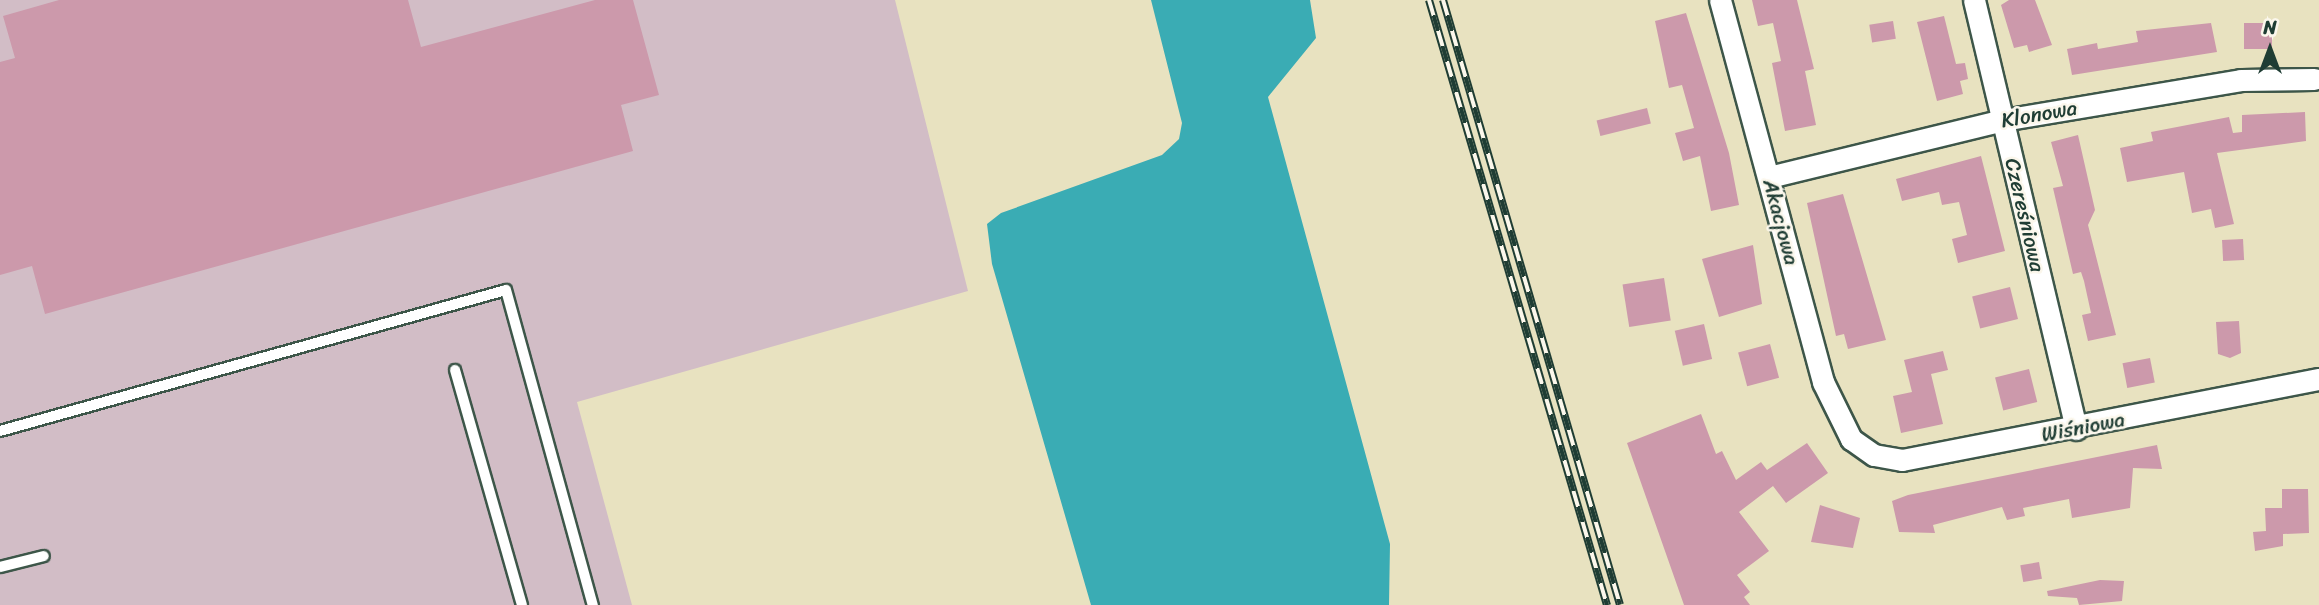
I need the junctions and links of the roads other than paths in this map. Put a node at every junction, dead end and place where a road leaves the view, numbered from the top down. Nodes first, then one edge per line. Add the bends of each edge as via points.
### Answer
1 (1720, 0) edge
2 (1974, 0) edge
3 (2314, 79) dead end
4 (2003, 120) junction
5 (1769, 177) junction
6 (455, 370) dead end
7 (2319, 379) edge
8 (2076, 429) junction
9 (0, 431) edge
10 (1851, 439) joint
11 (44, 556) dead end
12 (0, 567) edge
13 (522, 605) edge
14 (593, 605) edge

1 - 5 street, Akacjowa
2 - 4 street, Czereśniowa
3 - 4 street, Klonowa via 2241,80
4 - 5 street, Klonowa
4 - 8 street, Czereśniowa
5 - 10 street, Akacjowa via 1823,382
6 - 13 lane
7 - 8 street, Wiśniowa
8 - 10 street, Wiśniowa via 1902,460 1874,455
9 - 14 lane via 506,290
11 - 12 lane

